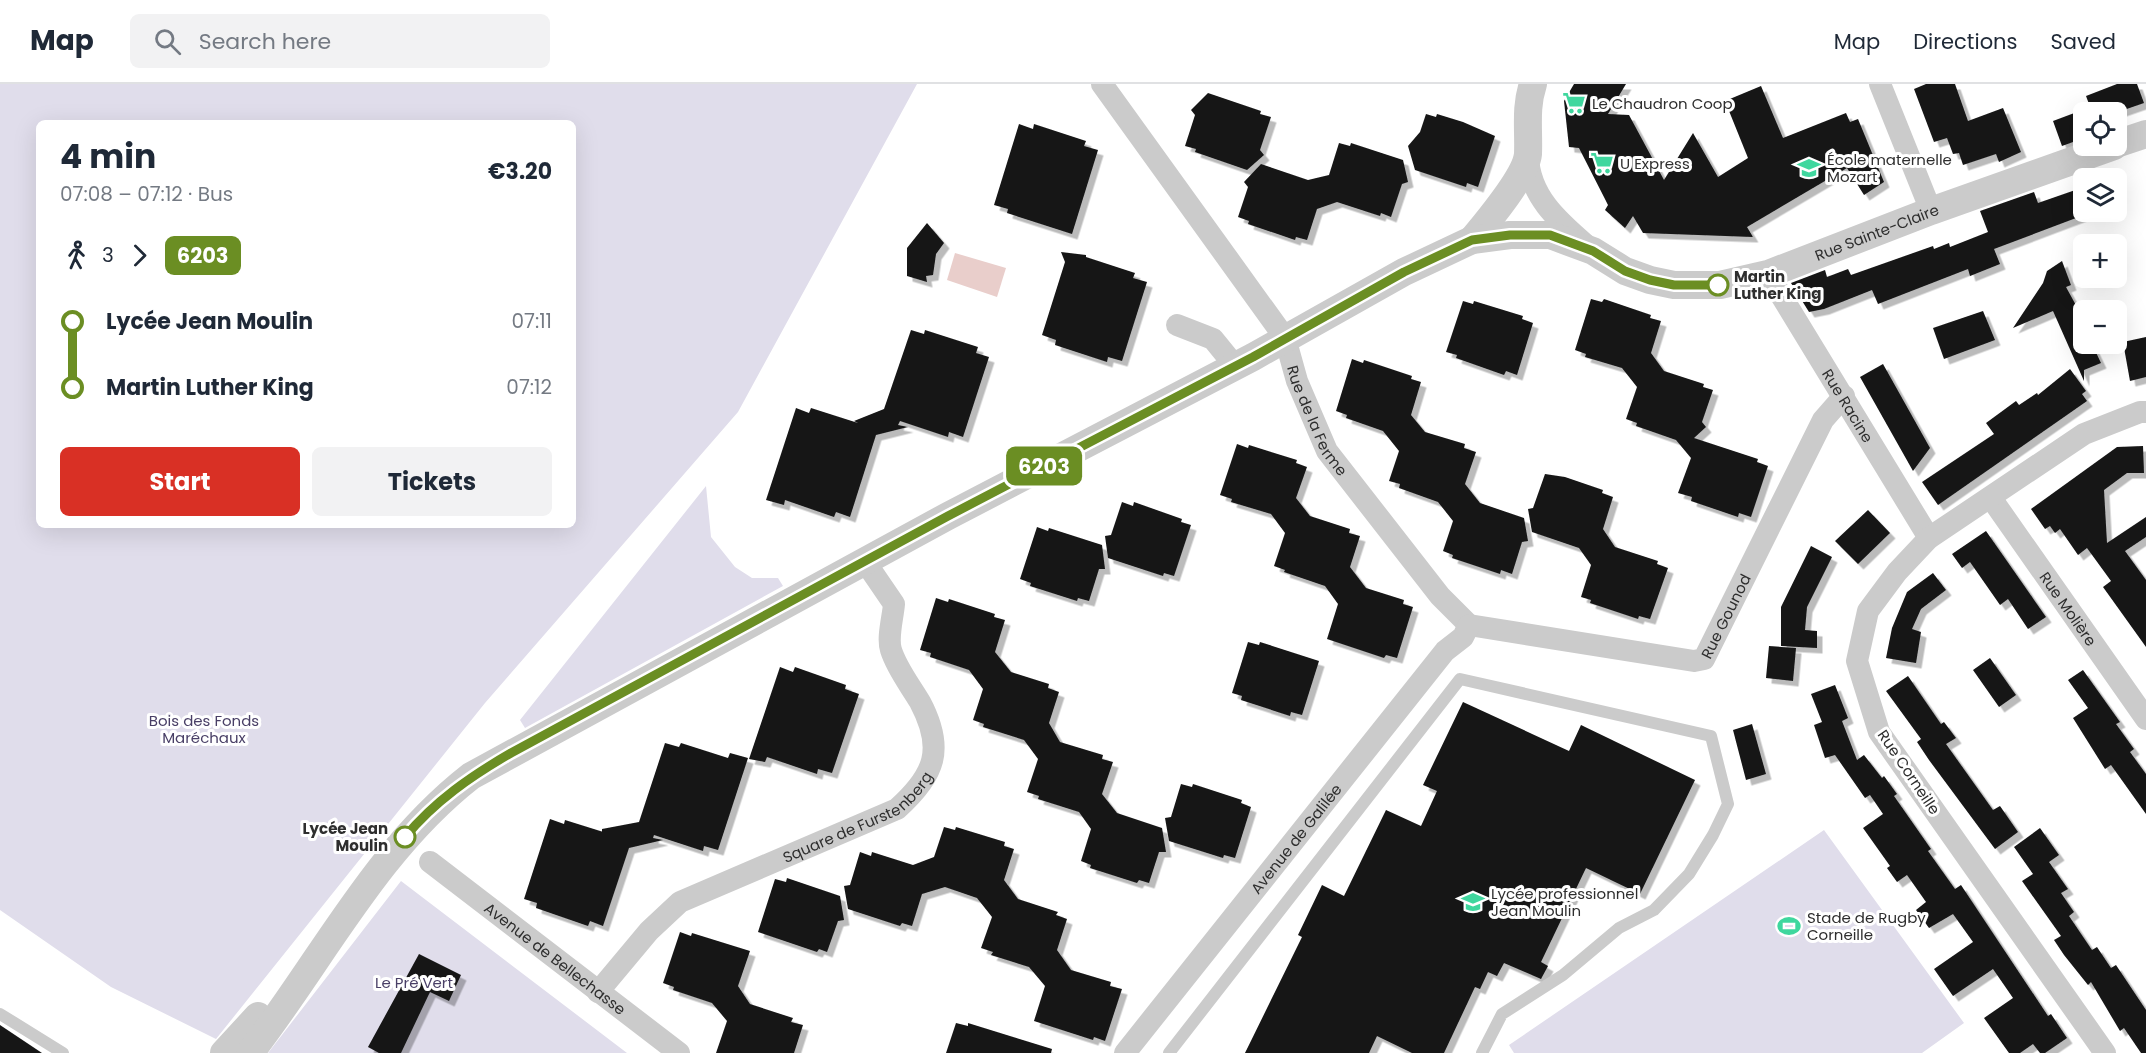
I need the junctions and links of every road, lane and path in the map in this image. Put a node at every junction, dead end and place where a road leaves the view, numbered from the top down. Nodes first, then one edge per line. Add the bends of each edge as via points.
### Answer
1 (1102, 84) edge
2 (1533, 84) edge
3 (1881, 84) edge
4 (2146, 134) edge
5 (2127, 141) edge
6 (1528, 156) junction
7 (2084, 156) edge
8 (1931, 211) junction
9 (1472, 240) junction
10 (1593, 251) junction
11 (1768, 274) junction
12 (1177, 325) dead end
13 (1285, 338) junction
14 (1235, 366) junction
15 (1844, 396) junction
16 (2146, 412) edge
17 (1991, 498) junction
18 (1929, 538) junction
19 (866, 563) junction
20 (1469, 625) junction
21 (2146, 719) edge
22 (430, 862) dead end
23 (303, 975) junction
24 (598, 992) junction
25 (0, 1014) edge
26 (63, 1053) edge
27 (224, 1053) edge
28 (250, 1053) edge
29 (679, 1053) edge
30 (1125, 1053) edge
31 (1169, 1053) edge
32 (1482, 1053) edge
33 (2106, 1053) edge

1 - 13 street, Rue de la Ferme
2 - 6 street via 1528,99
3 - 8 street
4 - 5 street, Rue Sainte-Claire
6 - 9 street via 1515,182
6 - 10 street, Rue Sainte-Claire via 1535,191
7 - 8 street, Rue Sainte-Claire
8 - 11 street, Rue Sainte-Claire
9 - 10 street via 1550,235
9 - 13 street via 1404,272
10 - 11 street, Rue Sainte-Claire via 1625,271 1674,285 1720,285
11 - 15 street, Rue Racine
12 - 14 street via 1213,339
13 - 14 street
13 - 20 street, Rue de la Ferme via 1297,381 1328,451 1440,596
14 - 19 street
15 - 18 street, Rue Racine
15 - 20 street, Rue Gounod via 1823,420 1704,659 1694,661
16 - 17 street, Rue Corneille via 2084,434
17 - 18 street, Rue Corneille
17 - 21 street, Rue Molière
18 - 33 street, Rue Corneille via 1868,611 1857,661 1879,732
19 - 23 street via 471,776 444,797 401,842
19 - 24 street, Square de Furstenberg via 894,604 890,648 935,738 933,764 919,789 897,809 680,902 649,931
20 - 30 street, Avenue de Galilée
22 - 24 street, Avenue de Bellechasse
23 - 27 street via 281,988
23 - 28 street via 294,994
24 - 29 street, Avenue de Bellechasse
25 - 26 lane
31 - 32 lane via 1460,679 1711,736 1728,804 1689,874 1654,910 1619,928 1563,975 1502,1014

